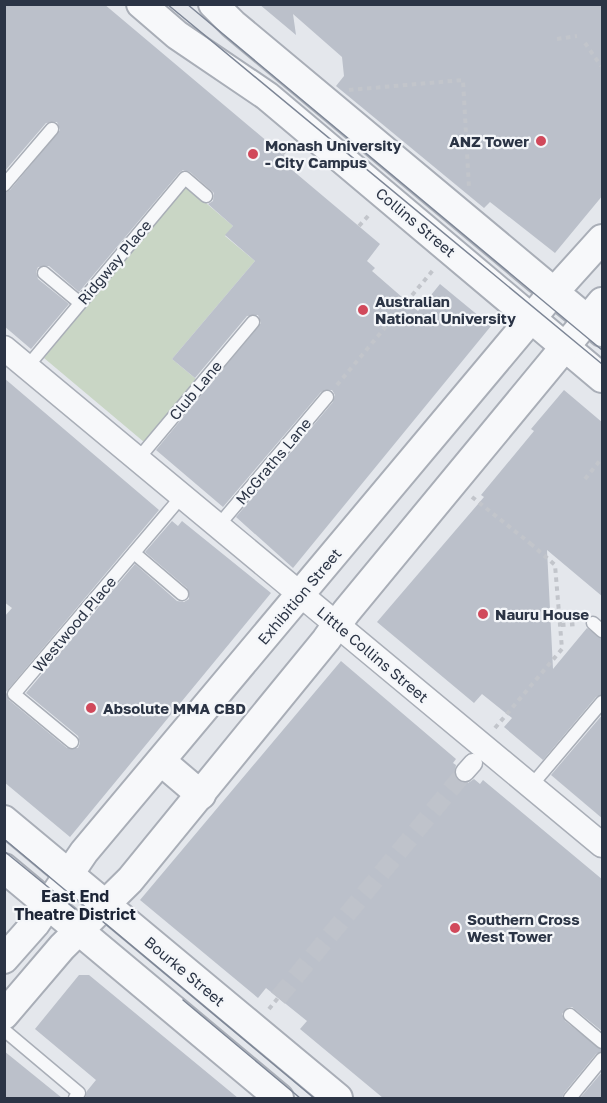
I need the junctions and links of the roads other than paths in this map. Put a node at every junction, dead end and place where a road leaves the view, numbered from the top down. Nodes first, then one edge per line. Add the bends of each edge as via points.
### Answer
1 (141, 4) edge
2 (213, 4) edge
3 (52, 129) dead end
4 (4, 185) edge
5 (206, 196) dead end
6 (603, 239) edge
7 (44, 273) dead end
8 (554, 291) junction
9 (80, 303) junction
10 (598, 318) edge
11 (531, 319) junction
12 (253, 322) dead end
13 (566, 347) junction
14 (4, 348) edge
15 (27, 367) junction
16 (603, 378) edge
17 (327, 397) road end
18 (138, 459) junction
19 (182, 496) junction
20 (218, 526) junction
21 (134, 553) junction
22 (182, 594) dead end
23 (301, 594) junction
24 (337, 624) junction
25 (603, 702) edge
26 (72, 742) dead end
27 (161, 761) junction
28 (531, 786) junction
29 (201, 795) junction
30 (4, 820) edge
31 (603, 845) edge
32 (4, 868) edge
33 (68, 873) junction
34 (107, 905) junction
35 (48, 906) junction
36 (79, 930) junction
37 (4, 959) edge
38 (4, 1015) edge
39 (570, 1015) dead end
40 (4, 1030) edge
41 (603, 1042) edge
42 (603, 1059) edge
43 (325, 1095) edge
44 (79, 1096) edge
45 (279, 1098) edge
46 (570, 1098) edge

1 - 11 street, Collins Street via 177,34 260,90
2 - 8 street
3 - 4 lane
5 - 9 lane, Ridgway Place via 185,178
6 - 8 street, Exhibition Street
7 - 9 lane
8 - 10 street
8 - 11 street, Exhibition Street
9 - 15 lane, Ridgway Place
10 - 13 street
11 - 13 street, Collins Street
11 - 23 street, Exhibition Street
12 - 18 lane, Club Lane
13 - 16 street, Collins Street
13 - 24 street
14 - 15 street, Little Collins Street
15 - 18 street, Little Collins Street
17 - 20 lane, McGraths Lane
18 - 19 street, Little Collins Street
19 - 20 street, Little Collins Street
19 - 21 lane, Westwood Place
20 - 23 street, Little Collins Street
21 - 22 lane
21 - 26 lane, Westwood Place via 14,694
23 - 24 street, Little Collins Street
23 - 27 street, Exhibition Street
24 - 28 street, Little Collins Street
24 - 29 street
25 - 28 lane
27 - 29 street
27 - 33 street, Exhibition Street
28 - 31 street, Little Collins Street
29 - 34 street
30 - 33 street, Bourke Street
32 - 35 street
33 - 34 street, Bourke Street
33 - 35 street, Exhibition Street
34 - 36 street
34 - 43 street, Bourke Street
35 - 36 street
35 - 37 street, Exhibition Street
36 - 38 street
36 - 45 street
39 - 41 lane
40 - 44 lane
42 - 46 lane

